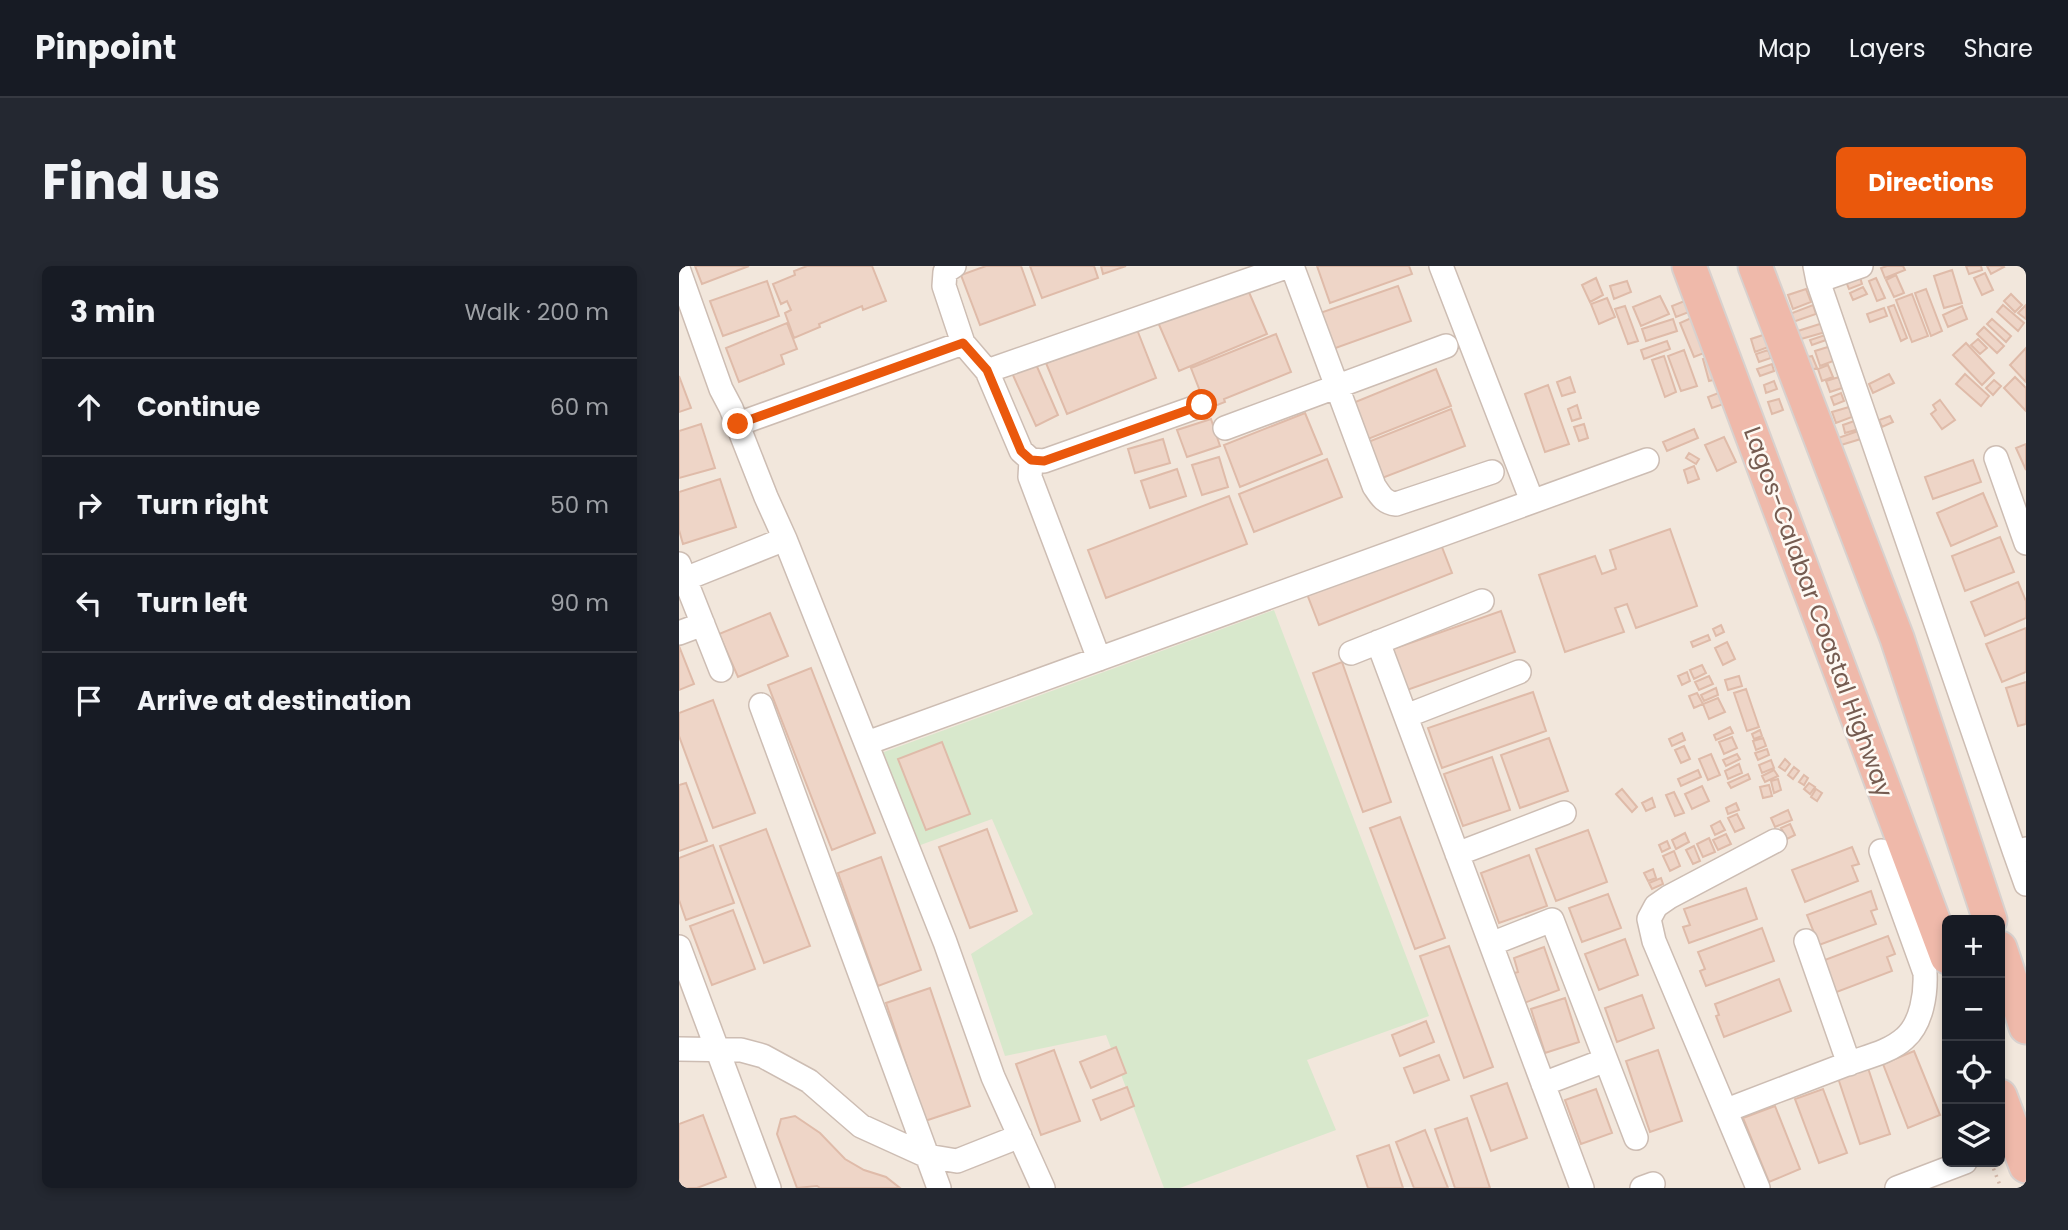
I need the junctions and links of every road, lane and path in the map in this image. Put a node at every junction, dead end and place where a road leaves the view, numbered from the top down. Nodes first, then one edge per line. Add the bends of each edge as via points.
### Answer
1 (954, 266) edge
2 (1291, 266) edge
3 (1441, 266) edge
4 (1689, 266) edge
5 (1755, 266) edge
6 (1861, 266) edge
7 (679, 271) edge
8 (1817, 273) edge
9 (963, 343) junction
10 (1446, 346) dead end
11 (987, 370) junction
12 (1337, 387) junction
13 (1202, 405) dead end
14 (738, 424) junction
15 (1225, 428) dead end
16 (1996, 458) dead end
17 (1031, 460) junction
18 (1647, 460) dead end
19 (1492, 472) dead end
20 (1532, 501) junction
21 (785, 539) junction
22 (2026, 542) edge
23 (682, 571) edge
24 (1482, 601) dead end
25 (703, 624) junction
26 (679, 634) edge
27 (1378, 642) junction
28 (1351, 653) dead end
29 (1099, 659) junction
30 (721, 670) dead end
31 (1519, 672) dead end
32 (761, 705) dead end
33 (1406, 716) junction
34 (867, 743) junction
35 (1564, 813) dead end
36 (1775, 841) dead end
37 (1881, 851) dead end
38 (2021, 851) edge
39 (1457, 854) junction
40 (2026, 884) edge
41 (1988, 915) edge
42 (1806, 941) dead end
43 (1491, 944) junction
44 (1942, 944) edge
45 (679, 947) edge
46 (2005, 963) edge
47 (2026, 1027) edge
48 (679, 1049) edge
49 (718, 1049) junction
50 (1606, 1060) junction
51 (1849, 1064) junction
52 (1543, 1084) junction
53 (2003, 1104) edge
54 (1727, 1110) junction
55 (1020, 1136) junction
56 (1636, 1138) dead end
57 (927, 1156) junction
58 (1952, 1167) edge
59 (1993, 1167) edge
60 (2026, 1167) edge
61 (769, 1188) edge
62 (939, 1188) edge
63 (1043, 1188) edge
64 (1582, 1188) edge
65 (1758, 1188) edge
66 (1897, 1188) edge
67 (2001, 1188) edge

1 - 9 street via 945,272 944,286
2 - 11 street
2 - 12 street
3 - 20 street
4 - 44 highway, Lagos-Calabar Coastal Highway
5 - 41 highway via 1897,638
6 - 8 street
7 - 14 street
8 - 38 street
9 - 11 street
9 - 14 street
10 - 12 street
11 - 17 street via 1021,451
12 - 15 street
12 - 19 street via 1374,486 1390,503
13 - 17 street via 1044,461
14 - 21 street
16 - 22 street
17 - 29 street via 1030,477
18 - 20 street
20 - 29 street
21 - 23 street
21 - 34 street
23 - 25 street
24 - 27 street
25 - 26 street
25 - 30 street
27 - 28 street
27 - 33 street
29 - 34 street
31 - 33 street
32 - 57 street
33 - 39 street
34 - 55 street via 993,1077
35 - 39 street
36 - 54 street via 1669,897 1656,906 1649,919 1654,941
37 - 51 street via 1925,973 1926,991 1906,1037
38 - 40 street
39 - 43 street
42 - 51 street
43 - 50 street via 1552,920
43 - 52 street
45 - 49 street
46 - 47 highway
48 - 49 street
49 - 57 street via 763,1056 809,1082 861,1126
49 - 61 street
50 - 52 street
50 - 56 street
51 - 54 street
52 - 64 street
53 - 60 highway
54 - 65 street
55 - 57 street via 957,1161
55 - 63 street
57 - 62 street
58 - 66 street
59 - 67 path

